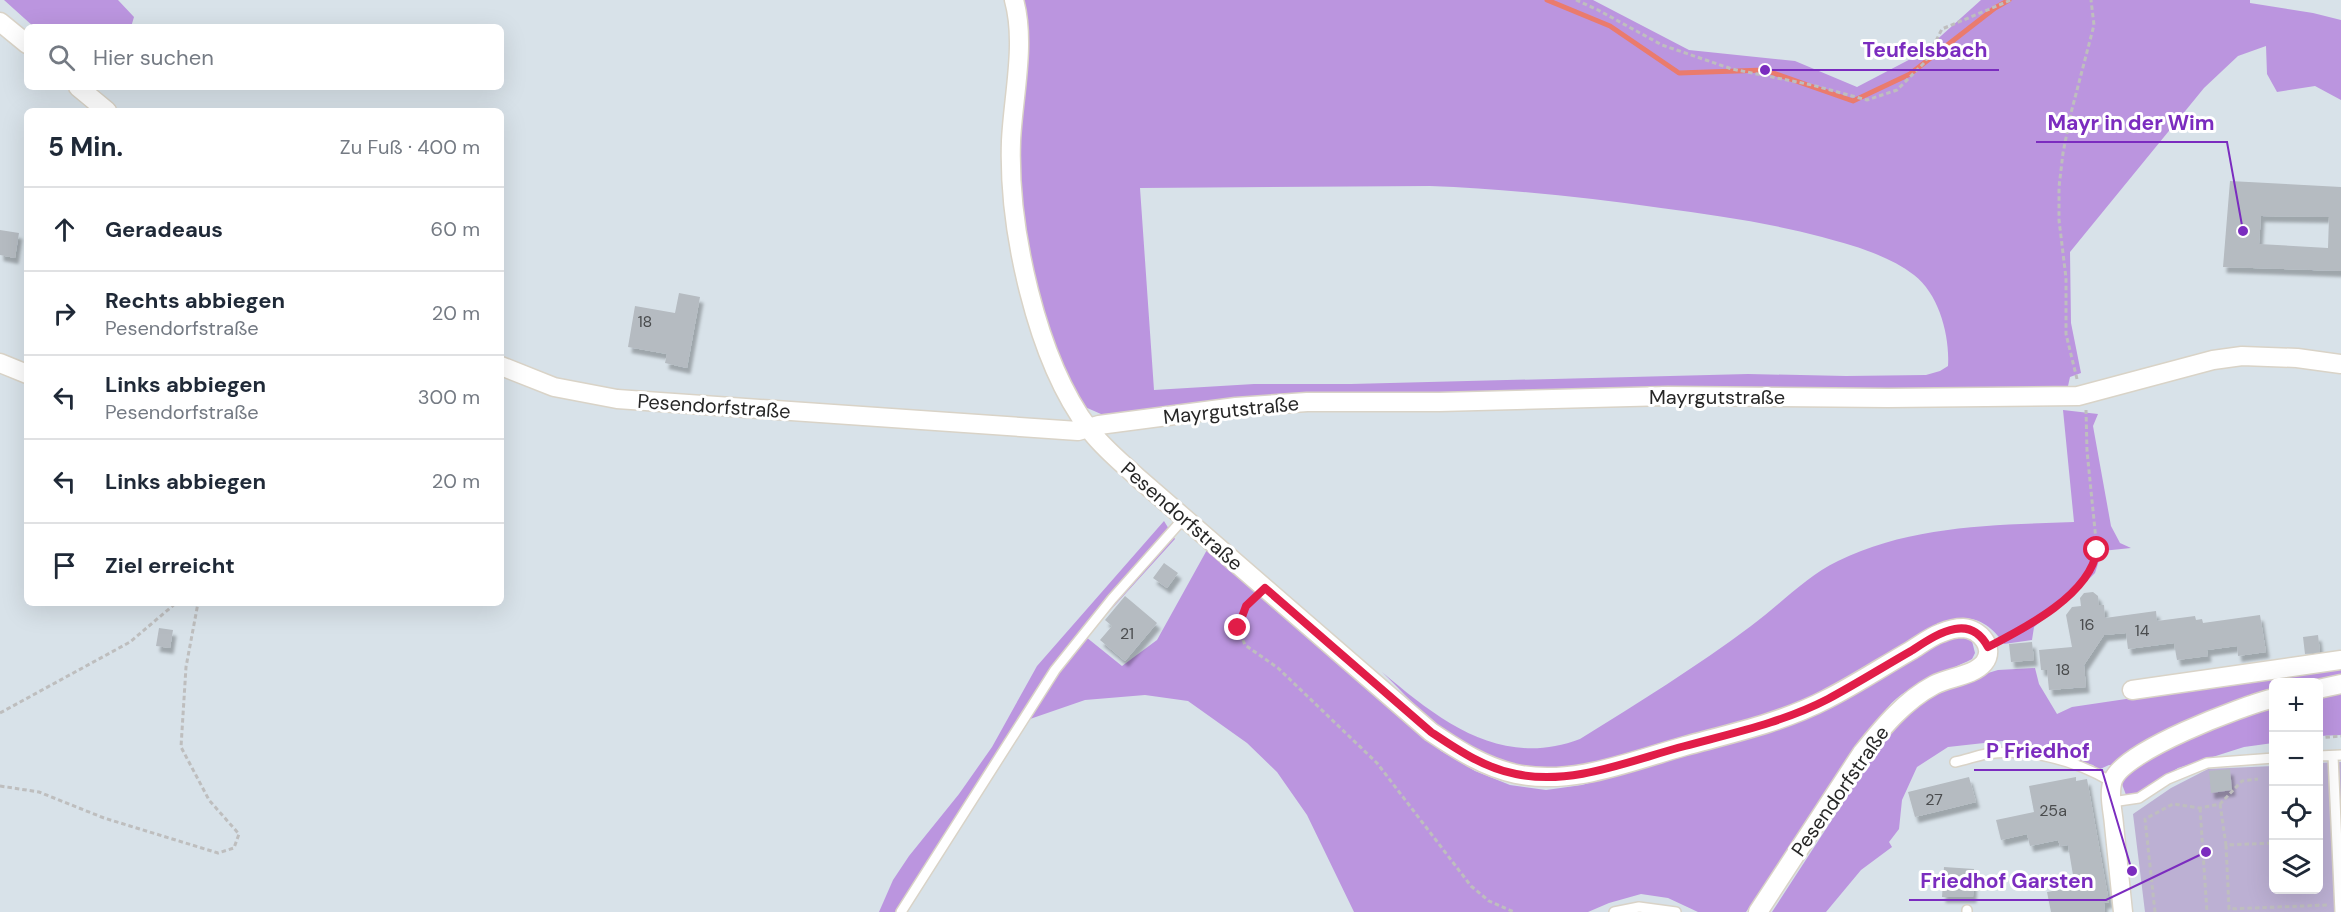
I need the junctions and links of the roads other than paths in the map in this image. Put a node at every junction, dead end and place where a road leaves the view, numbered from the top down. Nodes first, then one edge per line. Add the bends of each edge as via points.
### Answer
1 (1014, 0) edge
2 (0, 22) edge
3 (24, 42) edge
4 (82, 90) edge
5 (103, 108) edge
6 (0, 363) edge
7 (2341, 364) edge
8 (504, 367) edge
9 (24, 373) edge
10 (1089, 429) junction
11 (1184, 518) junction
12 (2341, 660) edge
13 (2341, 684) edge
14 (2323, 688) edge
15 (2132, 690) dead end
16 (2269, 700) edge
17 (2337, 755) edge
18 (2269, 758) edge
19 (1954, 762) dead end
20 (2112, 782) junction
21 (2112, 802) junction
22 (2340, 908) edge
23 (901, 912) edge
24 (1614, 912) edge
25 (1676, 912) edge
26 (1758, 912) edge
27 (2123, 912) edge

1 - 10 street via 1019,35 1011,188 1017,232 1026,279 1052,361
2 - 3 street
4 - 5 street
6 - 9 street
7 - 10 street, Mayrgutstraße via 2242,356 2078,396 1668,396 1307,402 1236,407
8 - 10 street, Pesendorfstraße via 554,387 647,402 1068,431
10 - 11 street, Pesendorfstraße
11 - 23 lane via 1055,670
11 - 26 street, Pesendorfstraße via 1431,732 1458,751 1495,769 1517,774 1570,776 1756,726 1828,699 1941,633 1965,628 1976,632 1988,647 1983,665 1919,694 1881,729
12 - 15 street
13 - 14 street
16 - 20 street via 2146,750 2120,767
17 - 22 lane
18 - 21 lane via 2207,763 2168,779 2139,798
19 - 20 lane via 1986,754 2019,754 2078,764
20 - 21 street
21 - 27 street
24 - 25 lane via 1639,907

